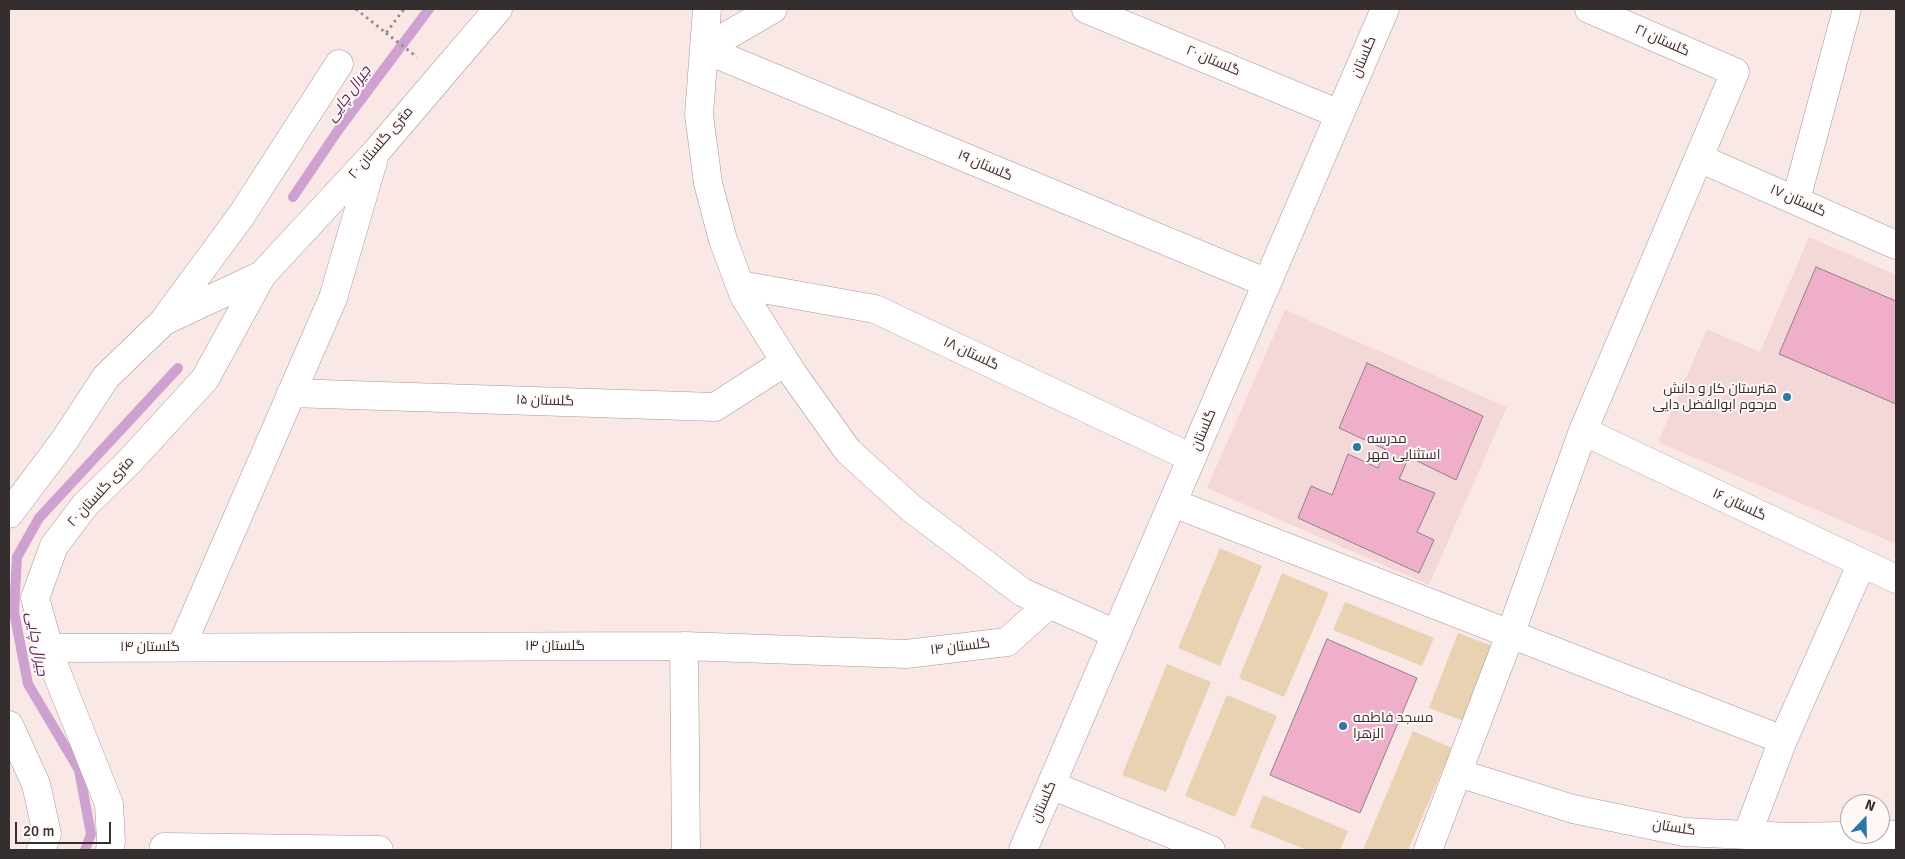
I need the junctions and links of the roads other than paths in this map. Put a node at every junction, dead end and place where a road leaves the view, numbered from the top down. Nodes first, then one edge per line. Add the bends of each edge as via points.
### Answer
1 (498, 9) edge
2 (707, 9) edge
3 (773, 9) edge
4 (1086, 9) edge
5 (1384, 9) edge
6 (1589, 9) edge
7 (1846, 9) edge
8 (704, 49) junction
9 (339, 64) dead end
10 (1339, 114) junction
11 (376, 152) junction
12 (1699, 158) junction
13 (1796, 200) junction
14 (1896, 245) edge
15 (262, 275) junction
16 (1267, 283) junction
17 (740, 285) junction
18 (164, 321) junction
19 (785, 362) junction
20 (291, 393) junction
21 (1583, 431) junction
22 (1192, 458) junction
23 (1173, 502) junction
24 (9, 514) edge
25 (1862, 563) junction
26 (1896, 579) edge
27 (1048, 605) junction
28 (1116, 634) junction
29 (1510, 635) junction
30 (684, 646) junction
31 (181, 647) junction
32 (48, 648) junction
33 (9, 724) edge
34 (1783, 740) junction
35 (1458, 773) junction
36 (1051, 785) junction
37 (1747, 835) junction
38 (1896, 835) edge
39 (164, 847) dead end
40 (325, 849) edge
41 (41, 850) edge
42 (110, 850) edge
43 (379, 850) edge
44 (686, 850) edge
45 (1023, 850) edge
46 (1211, 850) edge
47 (1428, 850) edge

1 - 11 street, ۲۰ متری گلستان
2 - 8 street
3 - 8 street
4 - 10 street, گلستان ۲۰
5 - 10 street, گلستان
6 - 12 street, گلستان ۲۱ via 1735,72
7 - 13 street
8 - 16 street, گلستان ۱۹
8 - 17 street via 699,115 708,183 723,240
9 - 18 street via 241,216
10 - 16 street, گلستان
11 - 15 street, ۲۰ متری گلستان
11 - 20 street via 333,298
12 - 13 street, گلستان ۱۷
12 - 21 street
13 - 14 street, گلستان ۱۷
15 - 18 street, ۲۰ متری گلستان
15 - 32 street, ۲۰ متری گلستان via 205,379 85,505 54,546 35,598
16 - 22 street, گلستان
17 - 19 street
17 - 22 street, گلستان ۱۸ via 875,309
18 - 24 street, ۲۰ متری گلستان via 106,377 64,441
19 - 20 street, گلستان ۱۵ via 715,407
19 - 27 street via 848,451 919,514 1022,592
20 - 31 street
21 - 25 street, گلستان ۱۶
21 - 29 street
22 - 23 street, گلستان
23 - 28 street, گلستان
23 - 29 street
25 - 26 street, گلستان ۱۶
25 - 34 street
27 - 28 street
27 - 30 street, گلستان ۱۴ via 1007,642 906,654
28 - 36 street, گلستان
29 - 34 street
29 - 35 street
30 - 31 street, گلستان ۱۴
30 - 44 street
31 - 32 street, گلستان ۱۴
32 - 42 street, ۲۰ متری گلستان via 108,804
33 - 41 street via 36,784 47,834
34 - 37 street
35 - 37 street, گلستان via 1573,809 1684,832
35 - 47 street
36 - 45 street, گلستان
36 - 46 street
37 - 38 street, گلستان
39 - 40 street
40 - 43 street

